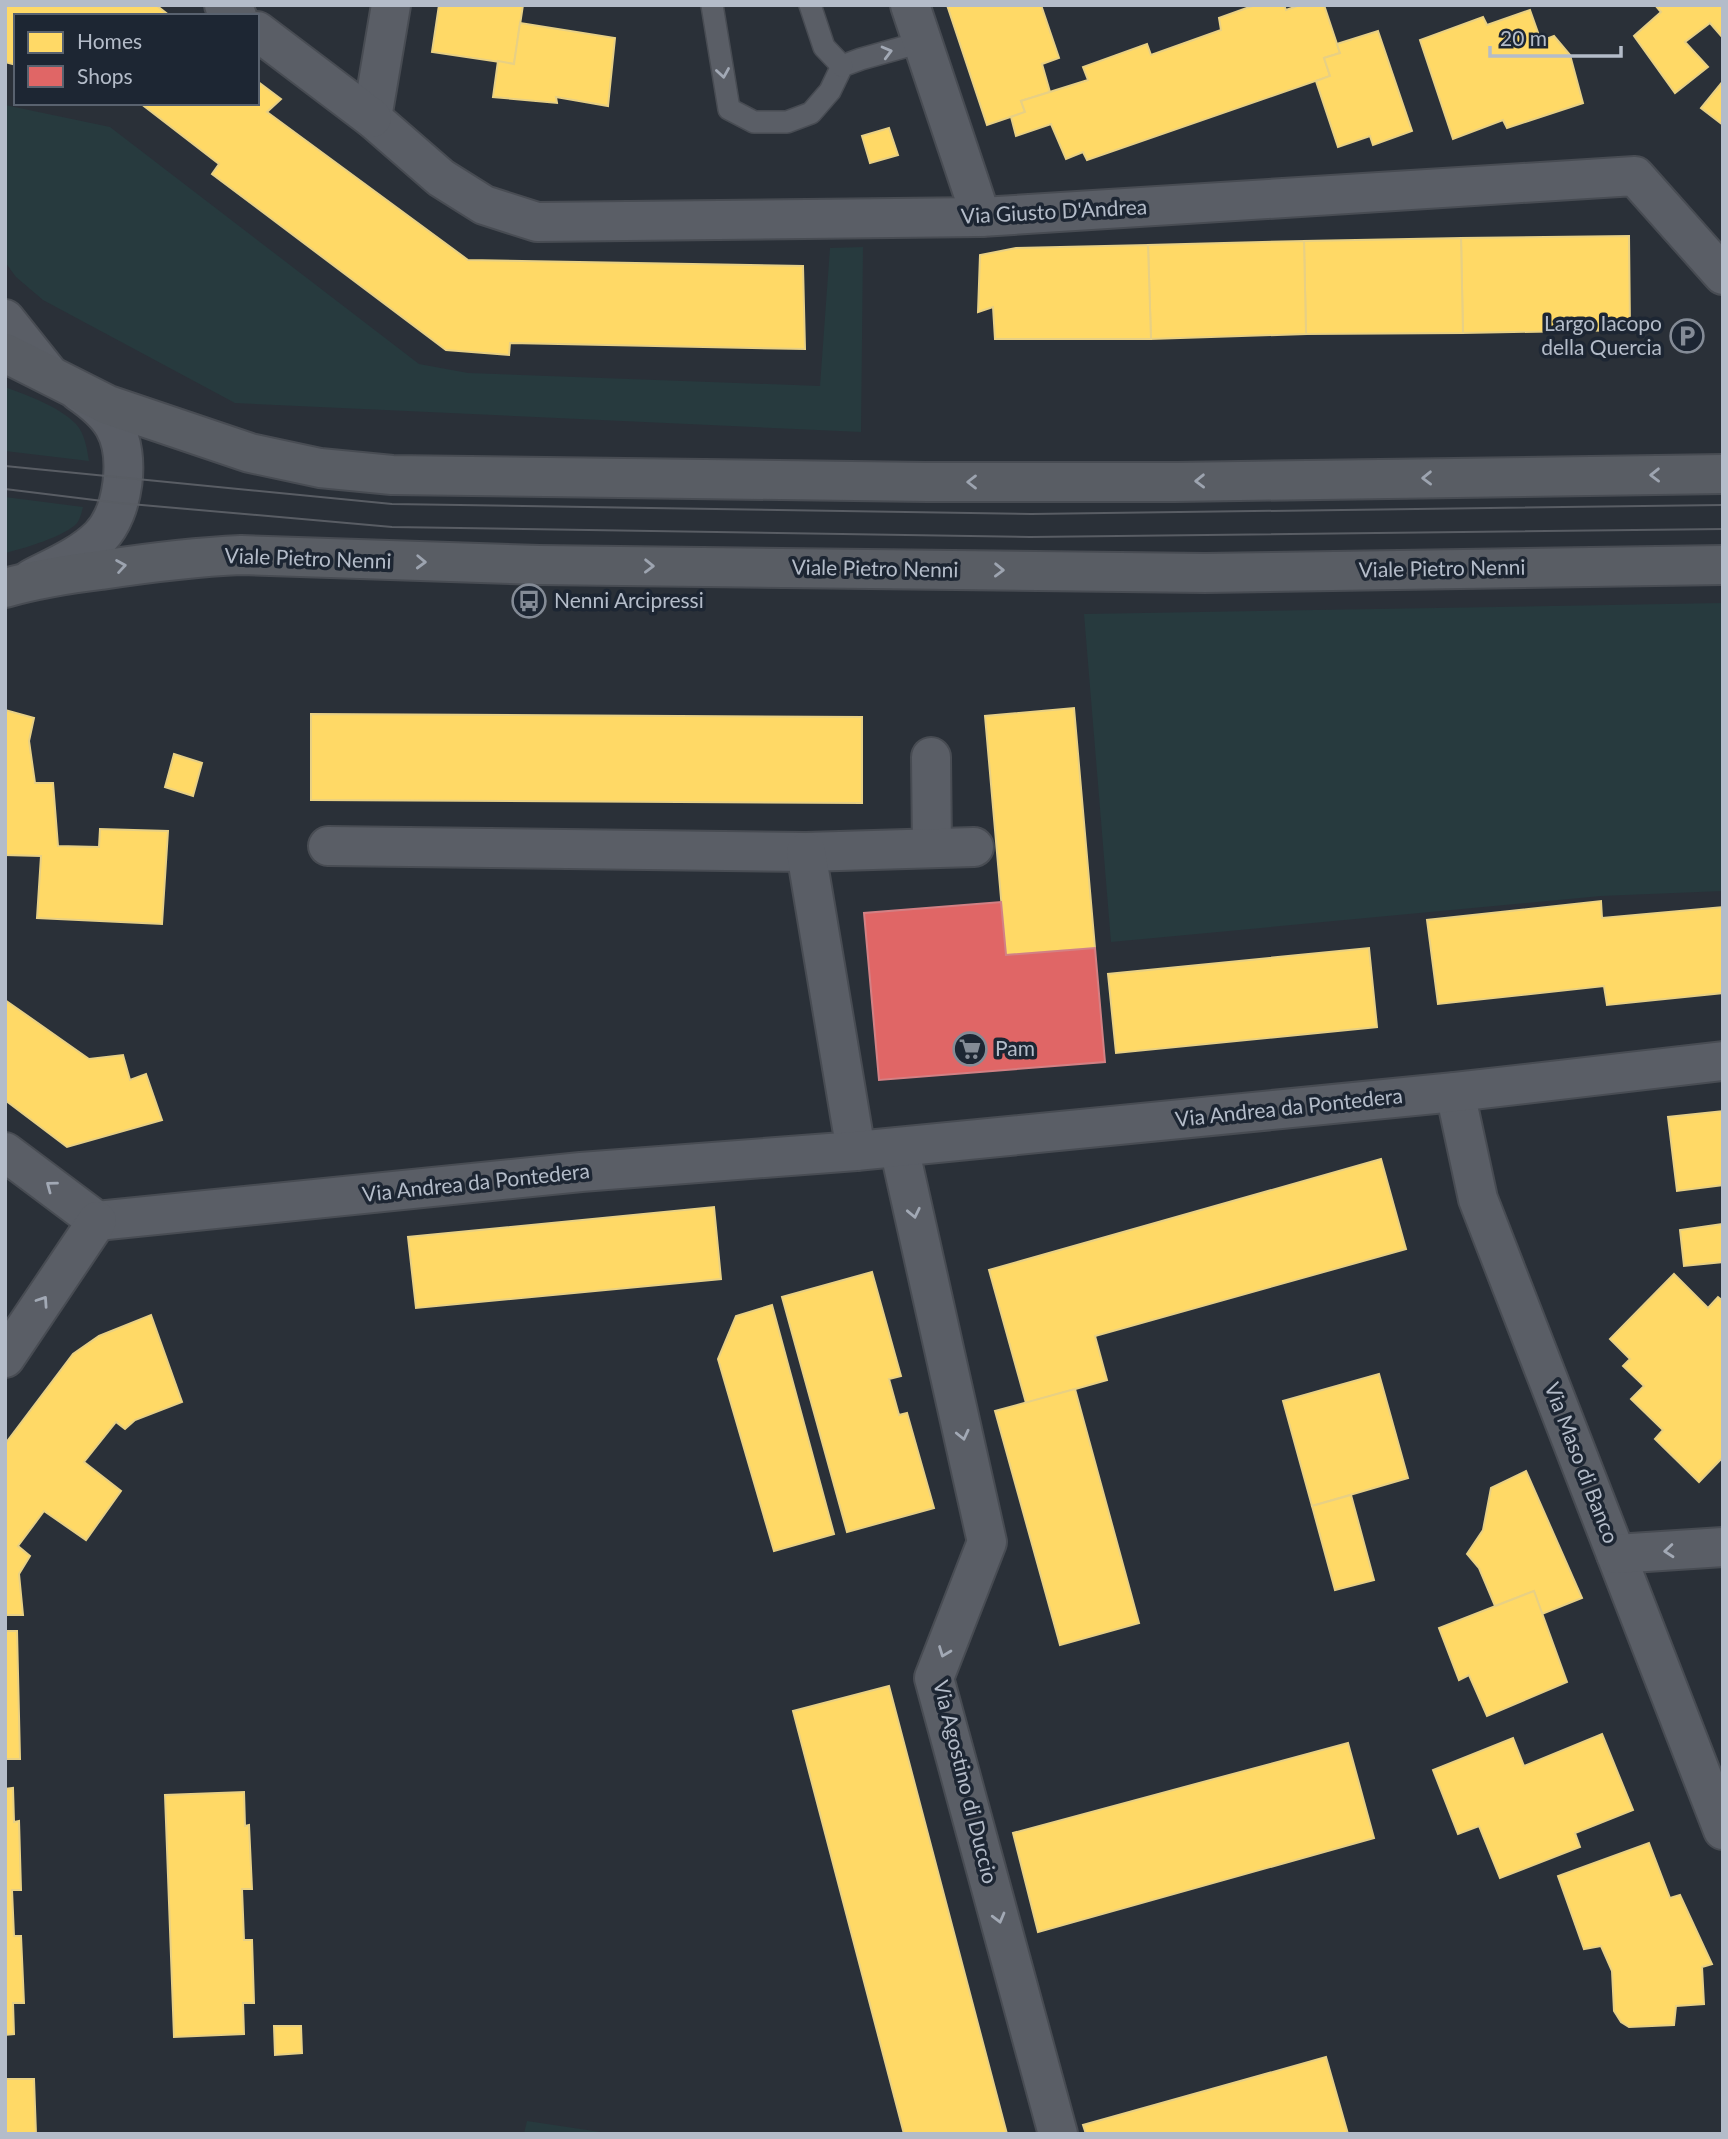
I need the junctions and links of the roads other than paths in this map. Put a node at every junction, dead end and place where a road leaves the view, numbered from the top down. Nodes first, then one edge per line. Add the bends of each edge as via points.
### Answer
1 (391, 5) edge
2 (712, 5) edge
3 (810, 5) edge
4 (910, 5) edge
5 (259, 33) edge
6 (922, 42) junction
7 (842, 66) junction
8 (372, 118) junction
9 (981, 217) junction
10 (1723, 275) edge
11 (5, 319) edge
12 (5, 353) edge
13 (62, 382) junction
14 (1723, 474) edge
15 (1723, 565) edge
16 (17, 584) edge
17 (931, 757) dead end
18 (328, 846) dead end
19 (974, 847) dead end
20 (932, 848) junction
21 (806, 852) junction
22 (1723, 1061) edge
23 (1455, 1092) junction
24 (899, 1147) junction
25 (856, 1151) junction
26 (5, 1152) edge
27 (97, 1221) junction
28 (5, 1358) edge
29 (1723, 1547) edge
30 (1616, 1555) junction
31 (1723, 1830) edge
32 (1058, 2134) edge

1 - 8 street
2 -> 7 lane via 729,109 754,122 787,122 811,113 830,91
3 - 7 lane via 824,47
4 - 6 street
5 - 8 street, Via Giusto D'Andrea
7 -> 6 lane
6 - 9 street
8 - 9 street, Via Giusto D'Andrea via 442,178 484,205 537,222
9 - 10 street, Via Giusto D'Andrea via 1635,176
11 - 13 street
12 - 13 main road, Viale Pietro Nenni
14 -> 13 main road, Viale Pietro Nenni via 1176,482 391,475 320,468 250,453 125,412
13 - 16 street, Viale Pietro Nenni via 92,402 119,438 123,478 118,503 106,529 91,544
16 -> 15 main road, Viale Pietro Nenni via 176,559 241,555 539,565 1205,573
17 - 20 street
18 - 21 street
19 - 20 street
20 - 21 street
21 - 25 street
22 - 23 street, Via Andrea da Pontedera
23 - 24 street, Via Andrea da Pontedera
23 - 30 street, Via Maso di Banco via 1478,1199
24 - 25 street, Via Andrea da Pontedera
24 -> 32 street, Via Agostino di Duccio via 987,1542 934,1678
25 - 27 street, Via Andrea da Pontedera via 581,1172
27 -> 26 street
28 -> 27 street
29 -> 30 street
30 - 31 street, Via Maso di Banco

